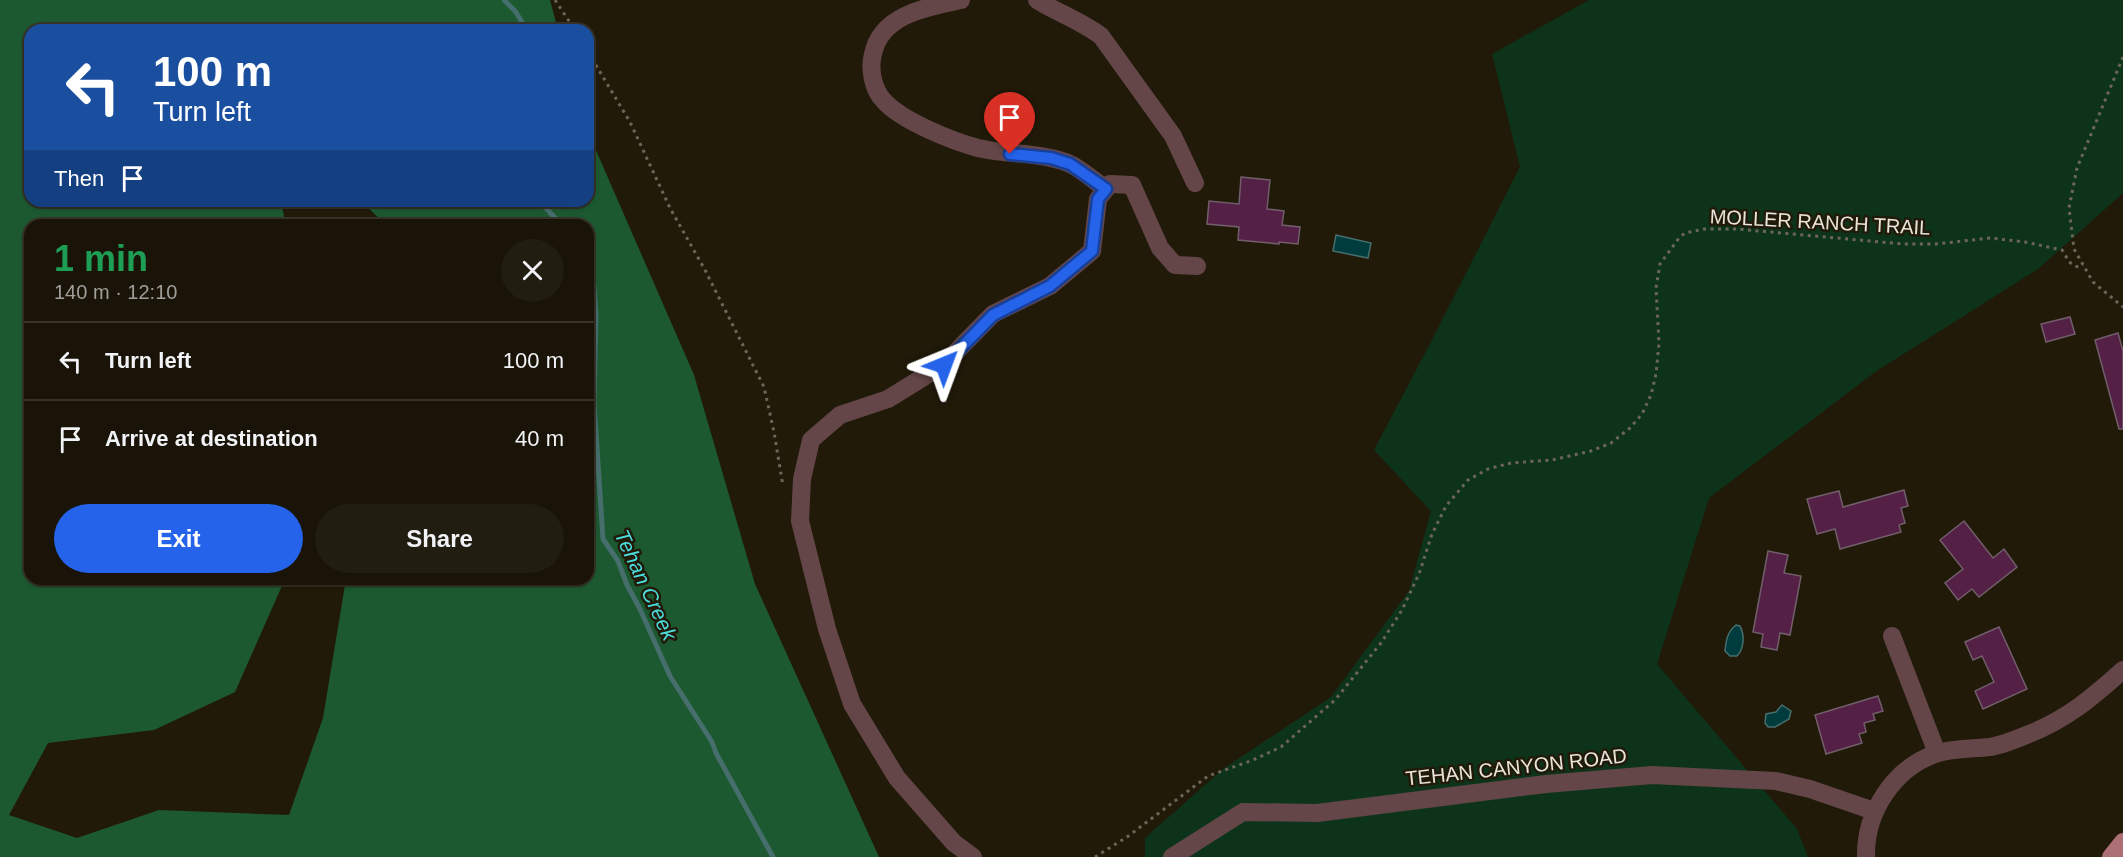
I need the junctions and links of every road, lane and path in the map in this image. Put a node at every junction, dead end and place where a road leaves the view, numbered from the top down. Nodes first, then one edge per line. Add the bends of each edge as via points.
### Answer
1 (555, 0) edge
2 (961, 0) edge
3 (1037, 0) edge
4 (571, 24) edge
5 (2123, 57) edge
6 (594, 62) edge
7 (1195, 183) dead end
8 (1106, 189) junction
9 (2084, 265) junction
10 (1197, 266) dead end
11 (2123, 307) edge
12 (787, 493) dead end
13 (1892, 636) dead end
14 (2123, 670) edge
15 (1937, 753) junction
16 (1874, 811) junction
17 (2123, 842) edge
18 (973, 857) edge
19 (1095, 857) edge
20 (1172, 857) edge
21 (1866, 857) edge
22 (2110, 857) edge

1 - 4 path
2 - 8 street via 912,12 882,35 872,55 872,71 883,100 909,119 944,136 978,148 1070,164
3 - 7 street via 1101,36 1173,136
5 - 9 path via 2077,168 2069,208 2074,249
6 - 12 path via 630,122 670,208 764,387
8 - 10 street via 1110,184 1132,185 1160,248 1175,265
8 - 18 street via 1098,199 1092,251 1050,286 993,315 944,365 888,399 840,415 811,440 802,479 800,520 827,629 852,704 897,778 954,843
9 - 11 path via 2093,282
9 - 19 path, MOLLER RANCH TRAIL via 2068,262 2062,250 1990,238 1903,244 1737,229 1685,233 1660,264 1656,288 1656,374 1642,414 1630,428 1592,451 1552,460 1511,463 1468,480 1446,506 1402,610 1335,700 1281,747 1208,777
13 - 15 street
14 - 15 street via 2086,704 2056,723 1993,746
15 - 16 street via 1911,765
16 - 20 street, TEHAN CANYON ROAD via 1776,781 1652,775 1546,784 1317,813 1243,812
16 - 21 street
17 - 22 main road

